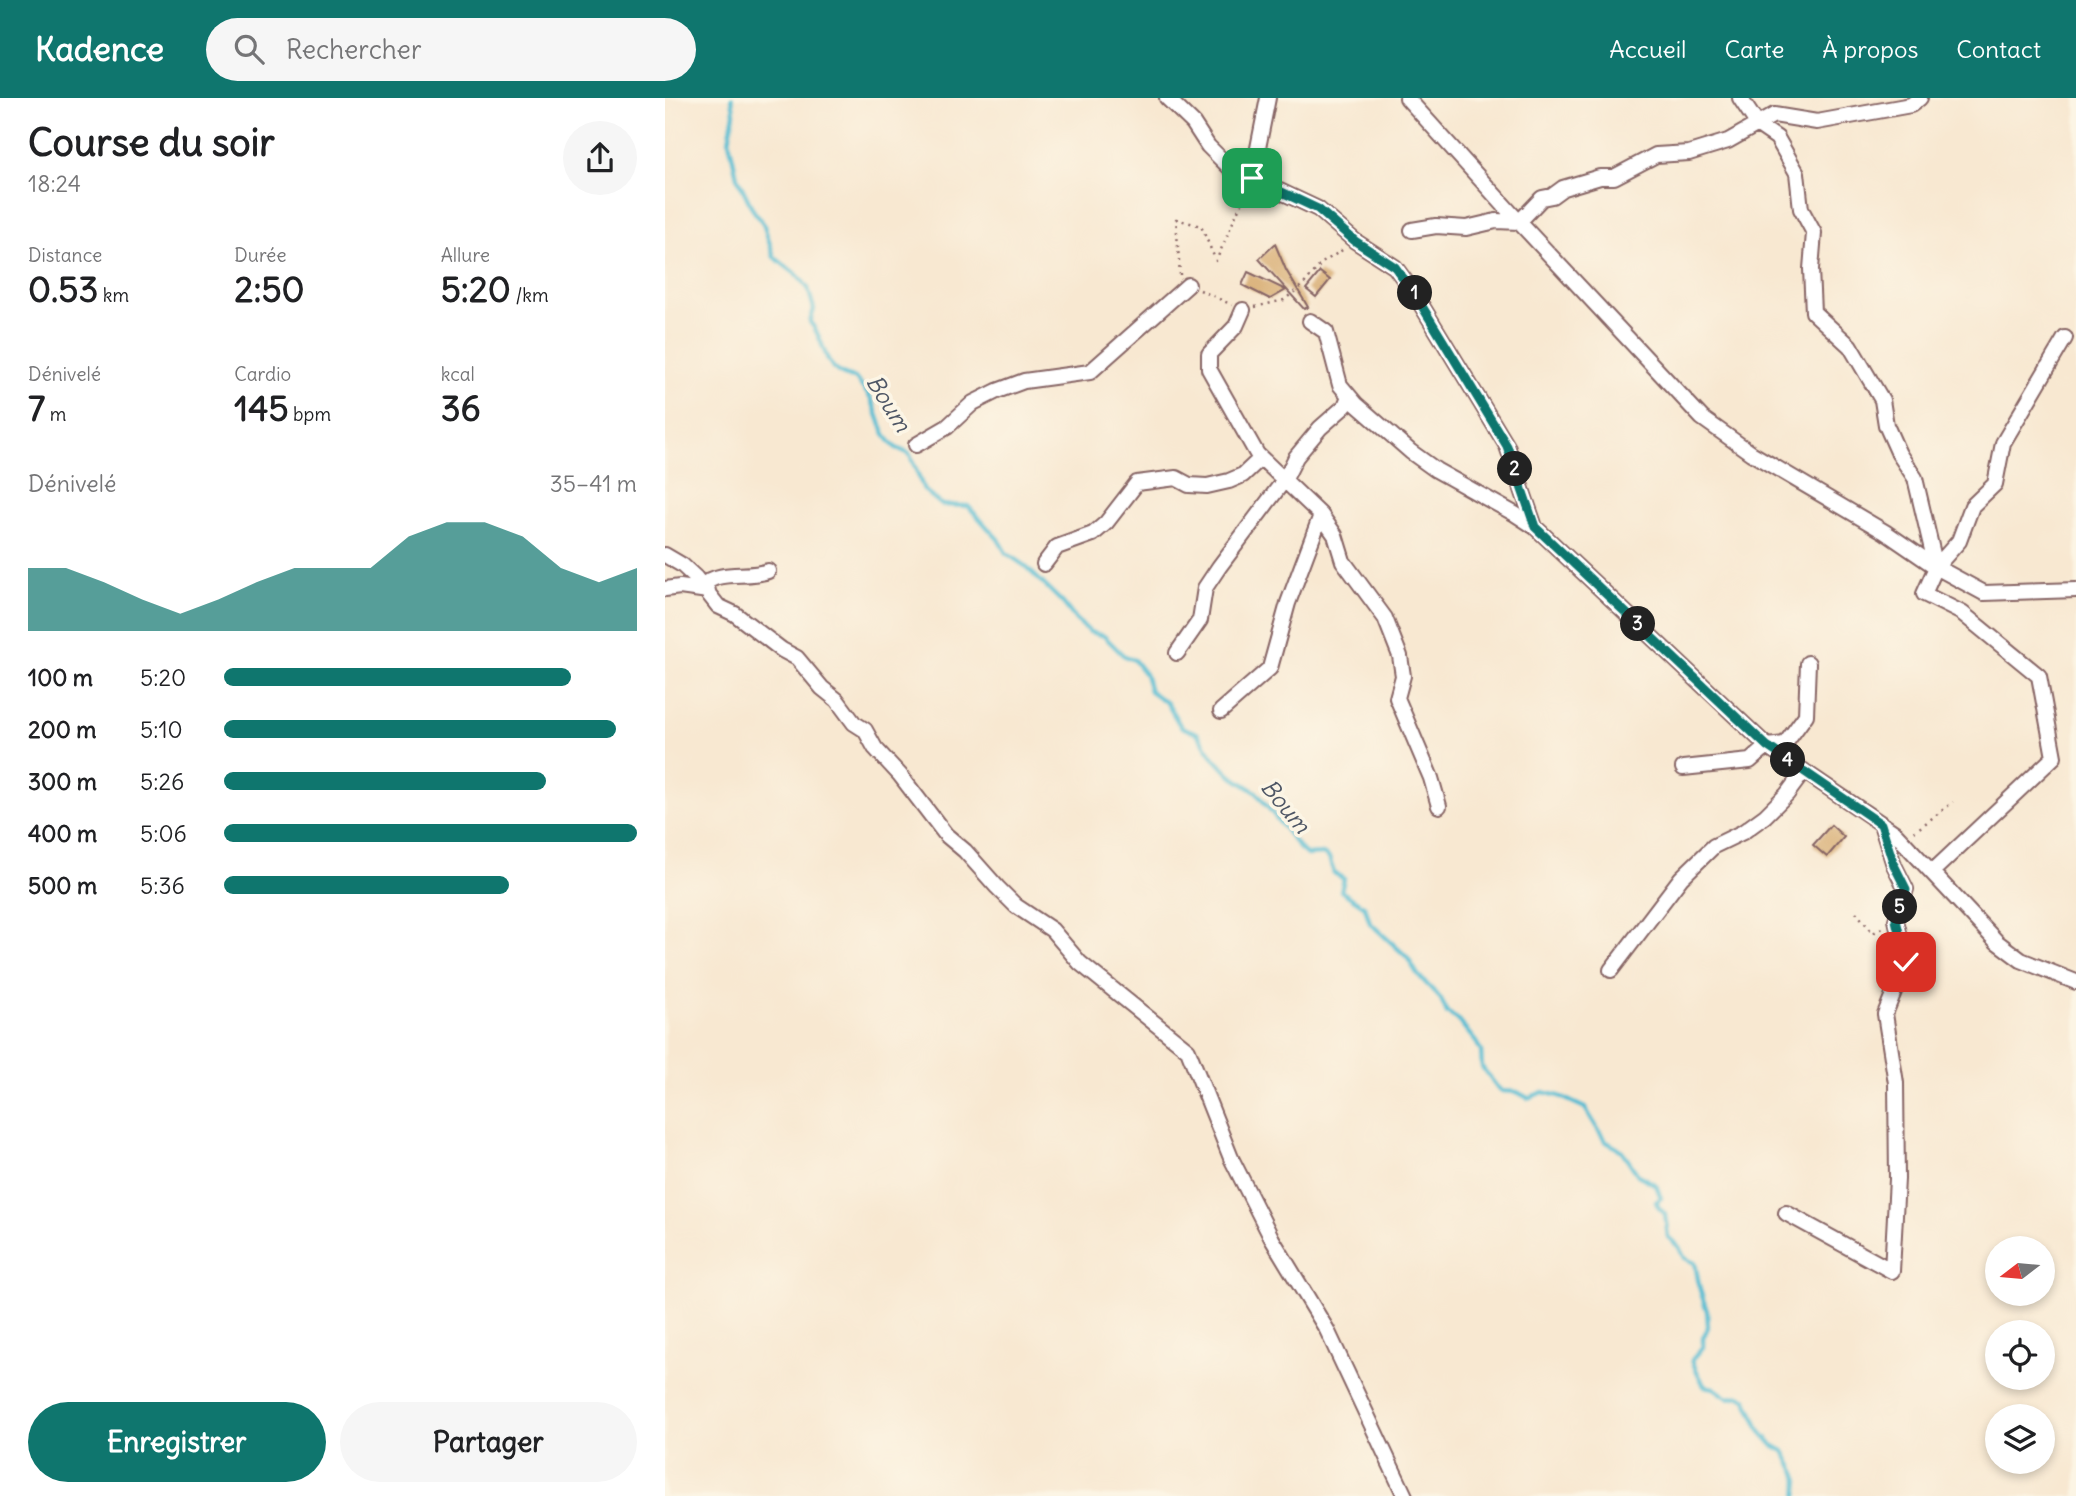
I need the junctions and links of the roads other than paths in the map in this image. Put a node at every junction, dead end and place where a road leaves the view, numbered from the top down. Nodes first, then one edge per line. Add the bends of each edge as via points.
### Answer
1 (1167, 98) edge
2 (1269, 98) edge
3 (1407, 98) edge
4 (1740, 98) edge
5 (1920, 98) edge
6 (1758, 125) junction
7 (1252, 178) junction
8 (1518, 222) junction
9 (1412, 230) dead end
10 (1188, 285) road end
11 (1243, 310) road end
12 (1310, 321) dead end
13 (2064, 338) dead end
14 (1349, 396) junction
15 (916, 445) dead end
16 (1261, 458) junction
17 (1285, 479) junction
18 (1321, 514) junction
19 (1535, 527) junction
20 (665, 555) edge
21 (1044, 564) dead end
22 (1936, 566) junction
23 (768, 571) dead end
24 (705, 588) junction
25 (665, 589) edge
26 (2076, 590) edge
27 (1177, 653) dead end
28 (1808, 663) dead end
29 (1221, 711) dead end
30 (1767, 746) junction
31 (1683, 768) dead end
32 (1804, 771) junction
33 (1439, 806) dead end
34 (1881, 824) junction
35 (1932, 872) junction
36 (1612, 970) dead end
37 (2076, 982) edge
38 (1786, 1213) dead end
39 (1405, 1496) edge

1 - 7 street via 1234,172
2 - 7 street
3 - 8 street
4 - 6 street
5 - 6 street via 1911,105 1817,122 1774,115
6 - 8 street via 1728,141 1689,153 1656,155 1614,177 1563,188 1542,198
6 - 22 street via 1777,138 1797,173 1801,209 1814,233 1813,312 1850,345 1882,400 1895,445 1915,478
7 - 19 street via 1318,209 1395,267 1507,446
8 - 9 street
8 - 22 street via 1702,418
10 - 15 street via 1090,372 1024,381 997,391
11 - 16 street via 1236,326 1209,354 1209,369
12 - 14 street via 1326,332 1340,385
13 - 22 street via 2003,443 1995,484 1972,506 1959,541
14 - 17 street via 1345,406 1296,457
14 - 19 street via 1436,470
16 - 17 street
16 - 21 street via 1243,475 1218,484 1188,485 1176,478 1137,483 1106,523 1093,534 1057,547
17 - 18 street
17 - 27 street via 1205,588 1200,620
18 - 29 street via 1270,668
18 - 33 street via 1343,561 1385,618 1403,676 1397,698
19 - 30 street
20 - 24 street via 683,565
22 - 26 street via 1984,593
22 - 35 street via 1924,594 1962,612 2039,676 2054,757
23 - 24 street via 711,578
24 - 25 street
24 - 39 street via 718,606 807,667 854,723 866,730 875,748 946,835 1016,906 1052,930 1080,963 1188,1051 1231,1158 1272,1239 1327,1330
28 - 30 street via 1806,715 1785,744
30 - 31 street via 1749,761
30 - 32 street
32 - 34 street
32 - 36 street via 1765,816 1714,846 1681,878
34 - 35 street
34 - 38 street via 1906,889 1896,920 1906,962 1885,1014 1896,1083 1892,1271
35 - 37 street via 1997,942 2021,961

